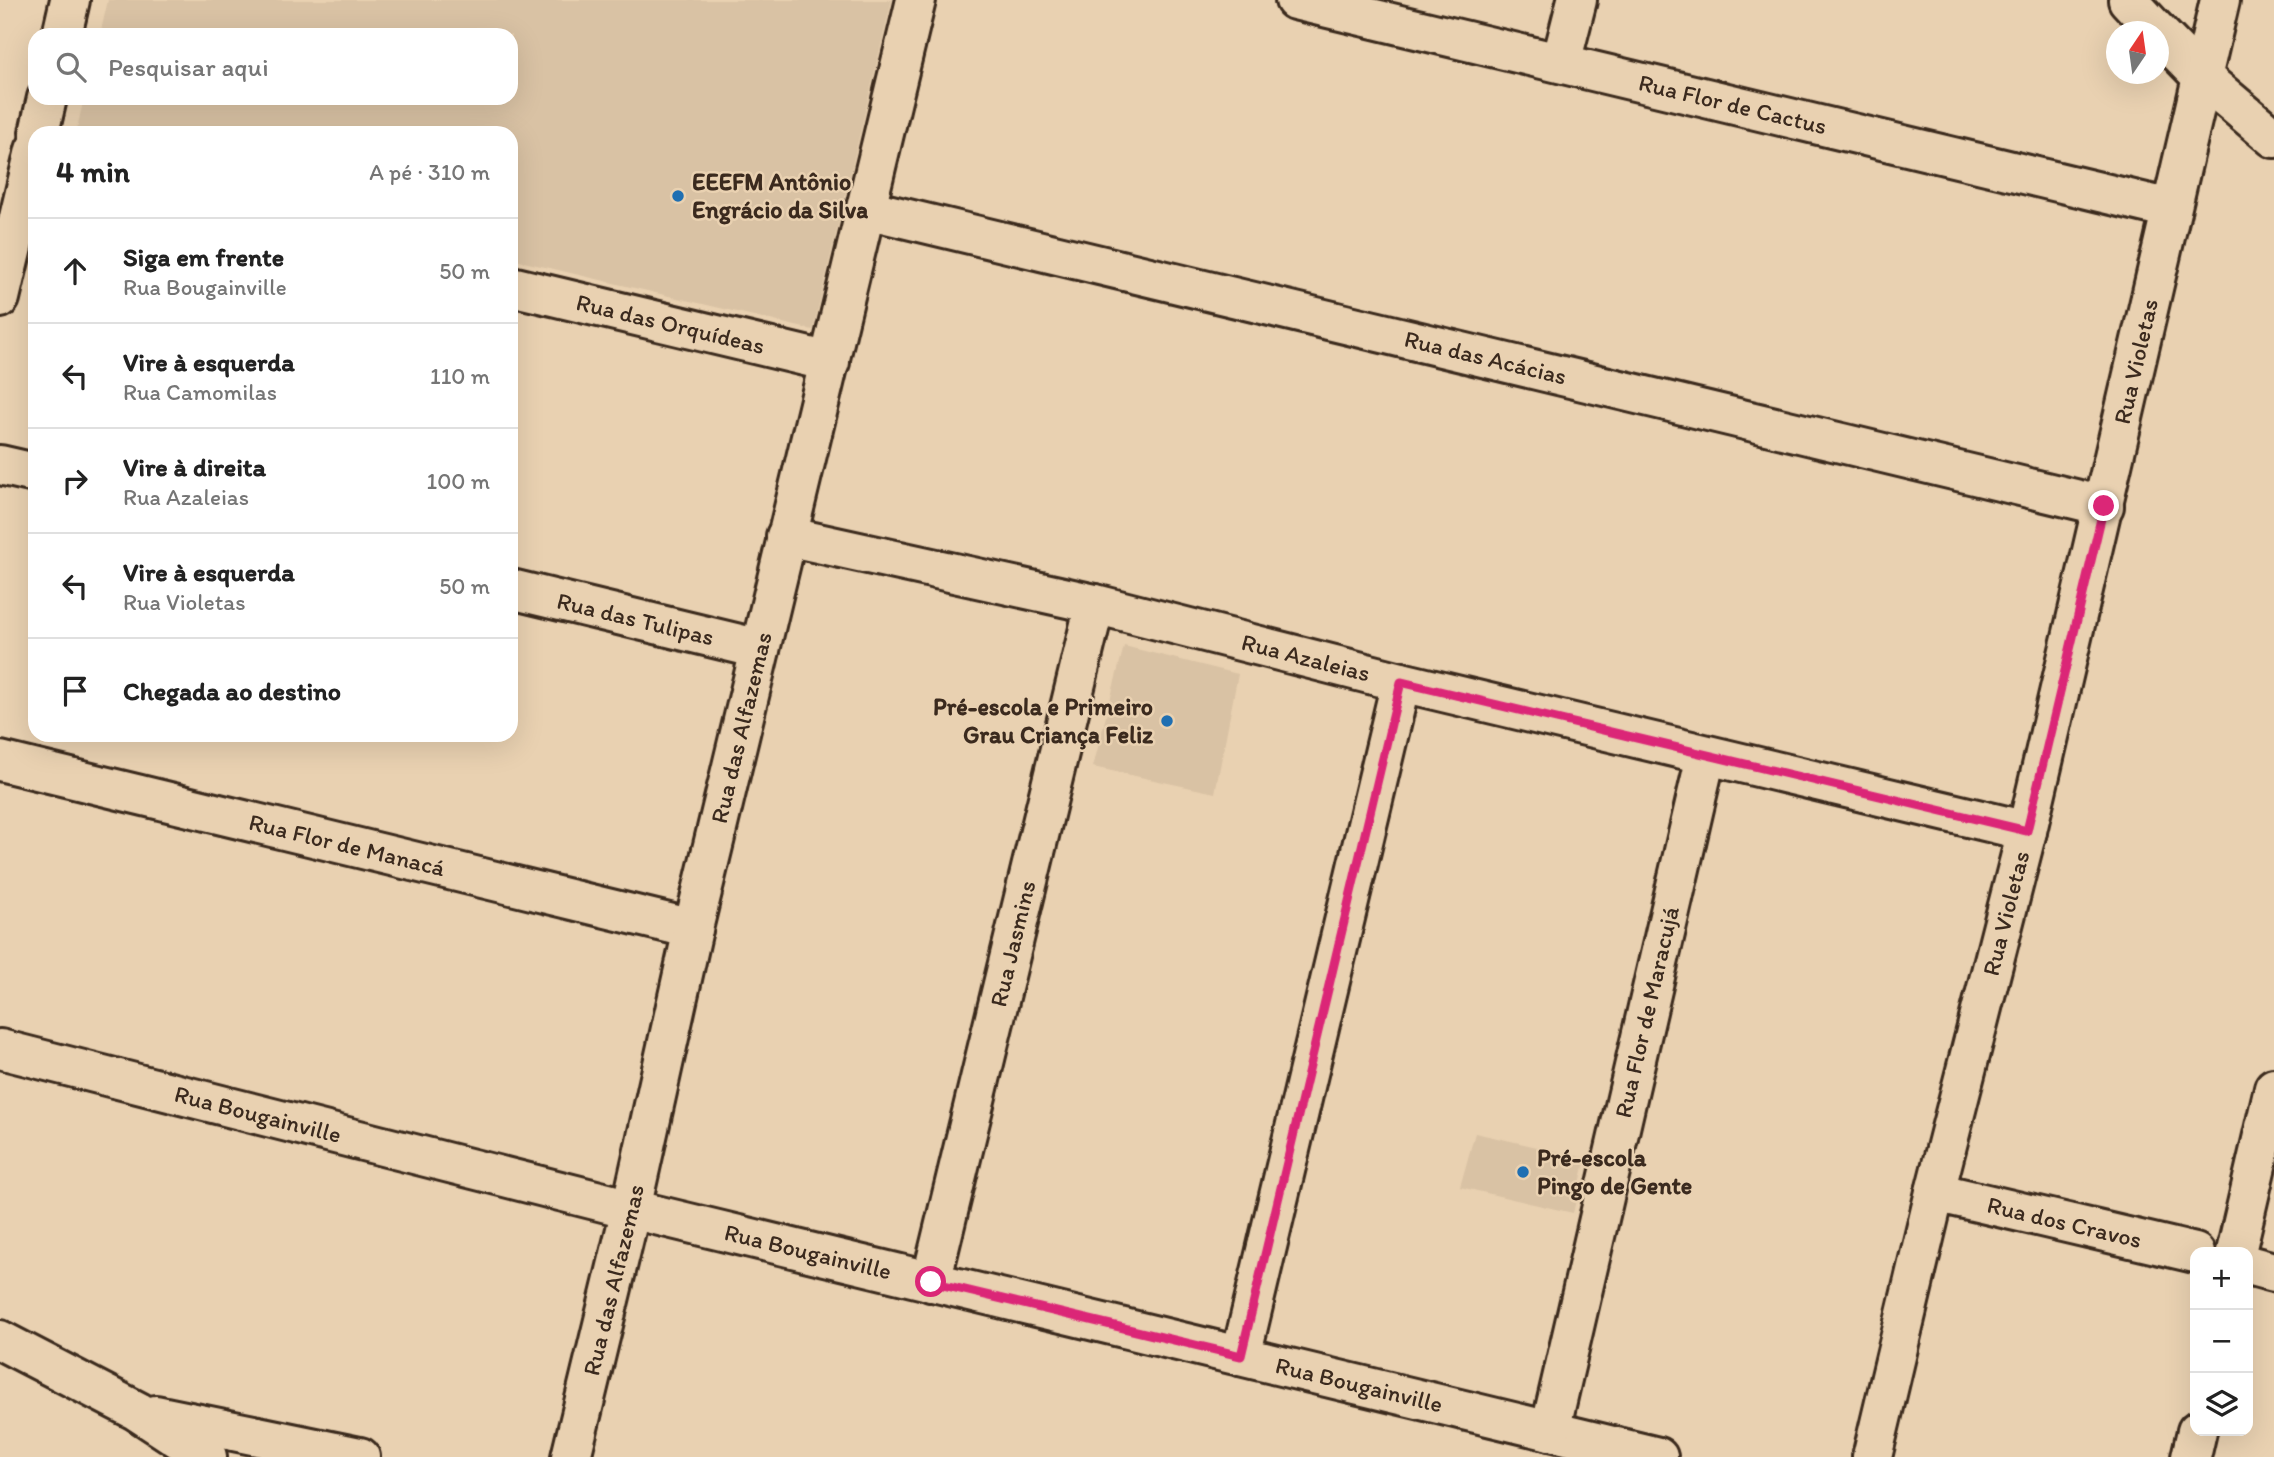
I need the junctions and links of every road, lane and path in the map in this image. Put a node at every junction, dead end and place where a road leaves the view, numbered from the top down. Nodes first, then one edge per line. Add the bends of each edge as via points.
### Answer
1 (70, 0) edge
2 (916, 0) edge
3 (1295, 0) edge
4 (1577, 0) edge
5 (2128, 0) edge
6 (2220, 0) edge
7 (2148, 21) edge
8 (64, 28) edge
9 (2169, 43) edge
10 (1561, 63) junction
11 (2202, 77) junction
12 (45, 105) edge
13 (41, 126) edge
14 (2274, 138) edge
15 (28, 184) edge
16 (866, 209) junction
17 (2171, 209) junction
18 (518, 288) edge
19 (0, 298) edge
20 (830, 362) junction
21 (0, 465) edge
22 (28, 471) edge
23 (2104, 506) junction
24 (786, 536) junction
25 (518, 591) edge
26 (1095, 604) junction
27 (760, 649) junction
28 (1401, 682) junction
29 (1706, 756) junction
30 (0, 761) edge
31 (2027, 831) junction
32 (692, 929) junction
33 (0, 1049) edge
34 (2274, 1088) edge
35 (1935, 1192) junction
36 (631, 1209) junction
37 (2237, 1247) edge
38 (2190, 1252) edge
39 (2253, 1266) edge
40 (2274, 1272) edge
41 (931, 1282) junction
42 (0, 1340) edge
43 (1241, 1356) junction
44 (136, 1411) junction
45 (1550, 1431) junction
46 (2196, 1436) edge
47 (207, 1457) edge
48 (360, 1457) edge
49 (571, 1457) edge
50 (1658, 1457) edge
51 (1872, 1457) edge
52 (2191, 1457) edge

1 - 8 street
2 - 16 street, Rua das Alfazemas
3 - 10 street, Rua Flor de Cactus
4 - 10 street
5 - 7 street
6 - 11 street, Rua Violetas
9 - 11 street
10 - 17 street, Rua Flor de Cactus
11 - 14 street
11 - 17 street, Rua Violetas
12 - 13 street
15 - 19 street
16 - 20 street, Rua das Alfazemas
16 - 23 street, Rua das Acácias
17 - 23 street, Rua Violetas
18 - 20 street, Rua das Orquídeas
20 - 24 street, Rua das Alfazemas
21 - 22 street
23 - 31 street, Rua Violetas
24 - 26 street, Rua Azaleias
24 - 27 street, Rua das Alfazemas
25 - 27 street, Rua das Tulipas
26 - 28 street, Rua Azaleias
26 - 41 street, Rua Jasmins
27 - 32 street, Rua das Alfazemas
28 - 29 street, Rua Azaleias
28 - 43 street
29 - 31 street, Rua Azaleias
29 - 45 street, Rua Flor de Maracujá
30 - 32 street, Rua Flor de Manacá
31 - 35 street, Rua Violetas
32 - 36 street, Rua das Alfazemas
33 - 36 street, Rua Bougainville
34 - 37 street
35 - 38 street, Rua dos Cravos
35 - 51 street, Rua Violetas
36 - 41 street, Rua Bougainville
36 - 49 street, Rua das Alfazemas
39 - 40 street
41 - 43 street, Rua Bougainville
42 - 44 street
43 - 45 street, Rua Bougainville
44 - 47 street
44 - 48 street
45 - 50 street, Rua Bougainville
46 - 52 street

